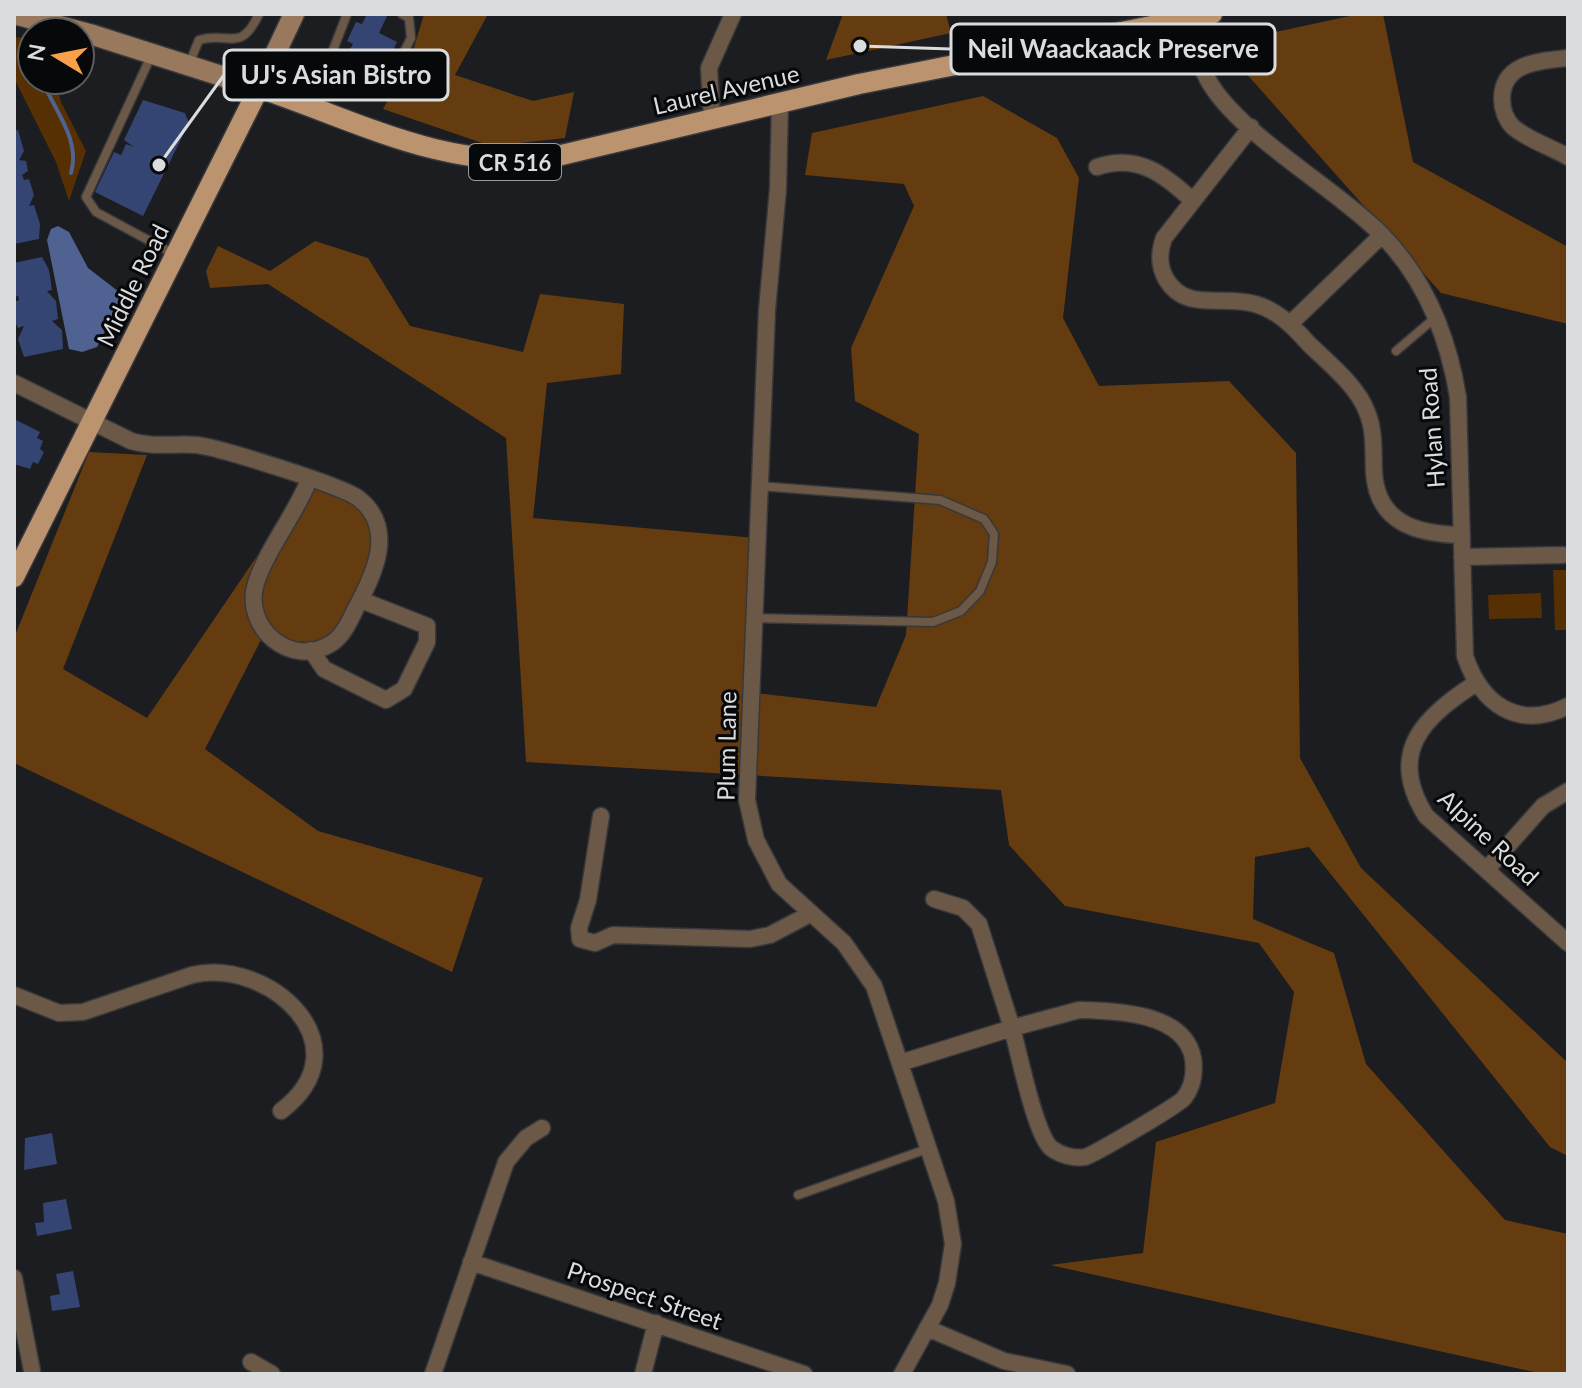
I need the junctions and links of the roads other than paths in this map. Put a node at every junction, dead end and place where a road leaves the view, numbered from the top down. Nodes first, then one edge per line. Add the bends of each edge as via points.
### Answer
1 (259, 14) edge
2 (294, 14) edge
3 (347, 14) edge
4 (733, 14) edge
5 (1212, 14) edge
6 (405, 16) edge
7 (1191, 18) junction
8 (96, 36) edge
9 (152, 54) junction
10 (1568, 58) edge
11 (188, 65) junction
12 (259, 88) junction
13 (780, 102) junction
14 (712, 119) junction
15 (1251, 127) junction
16 (1568, 157) edge
17 (1097, 167) dead end
18 (1193, 201) junction
19 (1382, 235) junction
20 (175, 254) junction
21 (1436, 316) junction
22 (1290, 324) junction
23 (1396, 351) dead end
24 (14, 383) edge
25 (92, 423) junction
26 (309, 480) junction
27 (760, 486) junction
28 (1461, 535) junction
29 (1563, 555) dead end
30 (1462, 557) junction
31 (14, 577) edge
32 (361, 600) junction
33 (754, 618) junction
34 (311, 650) junction
35 (1476, 683) junction
36 (1568, 706) edge
37 (1568, 791) edge
38 (601, 816) dead end
39 (1487, 869) junction
40 (934, 899) dead end
41 (810, 914) junction
42 (1568, 943) edge
43 (14, 995) edge
44 (1012, 1028) junction
45 (900, 1063) junction
46 (281, 1111) dead end
47 (542, 1128) dead end
48 (927, 1149) junction
49 (798, 1195) dead end
50 (471, 1262) junction
51 (14, 1278) edge
52 (656, 1323) junction
53 (927, 1328) junction
54 (251, 1362) dead end
55 (32, 1371) dead end
56 (272, 1374) edge
57 (433, 1374) edge
58 (643, 1374) edge
59 (804, 1374) edge
60 (902, 1374) edge
61 (1067, 1374) edge

1 - 11 lane via 238,40 199,40
2 - 12 street, Middle Road
3 - 6 lane via 328,63 379,89 387,87 411,38
4 - 14 street via 709,68
5 - 7 main road, Laurel Avenue / CR 516
7 - 13 main road, Laurel Avenue / CR 516
7 - 15 street, Hylan Road via 1205,76
8 - 9 street
9 - 11 street
9 - 20 lane via 86,197 96,212
10 - 16 street via 1519,67 1505,83 1502,101 1515,129
11 - 12 street
12 - 14 main road, Laurel Avenue / CR 516 via 433,151 490,162 549,158
12 - 20 main road, Middle Road
13 - 14 main road, Laurel Avenue / CR 516
13 - 27 street, Plum Lane
15 - 18 street
15 - 19 street, Hylan Road
17 - 18 street via 1120,162 1148,166
18 - 22 street via 1160,250 1170,285 1192,300 1252,303
19 - 21 street, Hylan Road via 1407,265
19 - 22 street
20 - 25 main road, Middle Road
21 - 23 lane
21 - 28 street, Hylan Road via 1458,397
22 - 28 street via 1363,402 1372,427 1377,491 1392,517 1419,532
24 - 25 street
25 - 26 street via 142,444 201,446
25 - 31 main road, Middle Road
26 - 32 street via 357,498 373,516 379,557
26 - 34 street via 256,583 253,609 271,640 288,649
27 - 33 street, Plum Lane
27 - 33 lane via 940,500 984,519 994,534 992,562 980,591 961,611 933,622
28 - 30 street, Hylan Road
29 - 30 street
30 - 35 street, Hylan Road via 1465,656
32 - 34 street via 334,642
32 - 34 street via 427,626 427,642 404,689 386,700 324,669
33 - 41 street, Plum Lane via 746,787 752,825 779,884
35 - 36 street via 1488,699 1512,712 1544,715
35 - 39 street, Alpine Road via 1425,721 1412,747 1410,776 1426,816
37 - 39 street via 1543,806
38 - 41 street via 580,939 750,939
39 - 42 street, Alpine Road
40 - 44 street via 963,908 979,924
41 - 45 street, Plum Lane via 844,943 867,973
43 - 46 street via 59,1013 83,1012 192,975 237,975 293,1005 314,1042 309,1084
44 - 44 street via 1040,1135 1063,1155 1098,1152 1175,1108 1193,1079 1188,1045 1169,1025 1156,1020 1079,1010
44 - 45 street
45 - 48 street, Plum Lane
47 - 50 street via 506,1162
48 - 49 lane
48 - 53 street, Plum Lane via 946,1201 953,1244 947,1283
50 - 52 street, Prospect Street
50 - 57 street
51 - 55 street
52 - 58 street
52 - 59 street, Prospect Street
53 - 60 street, Plum Lane
53 - 61 street via 1004,1361
54 - 56 street

